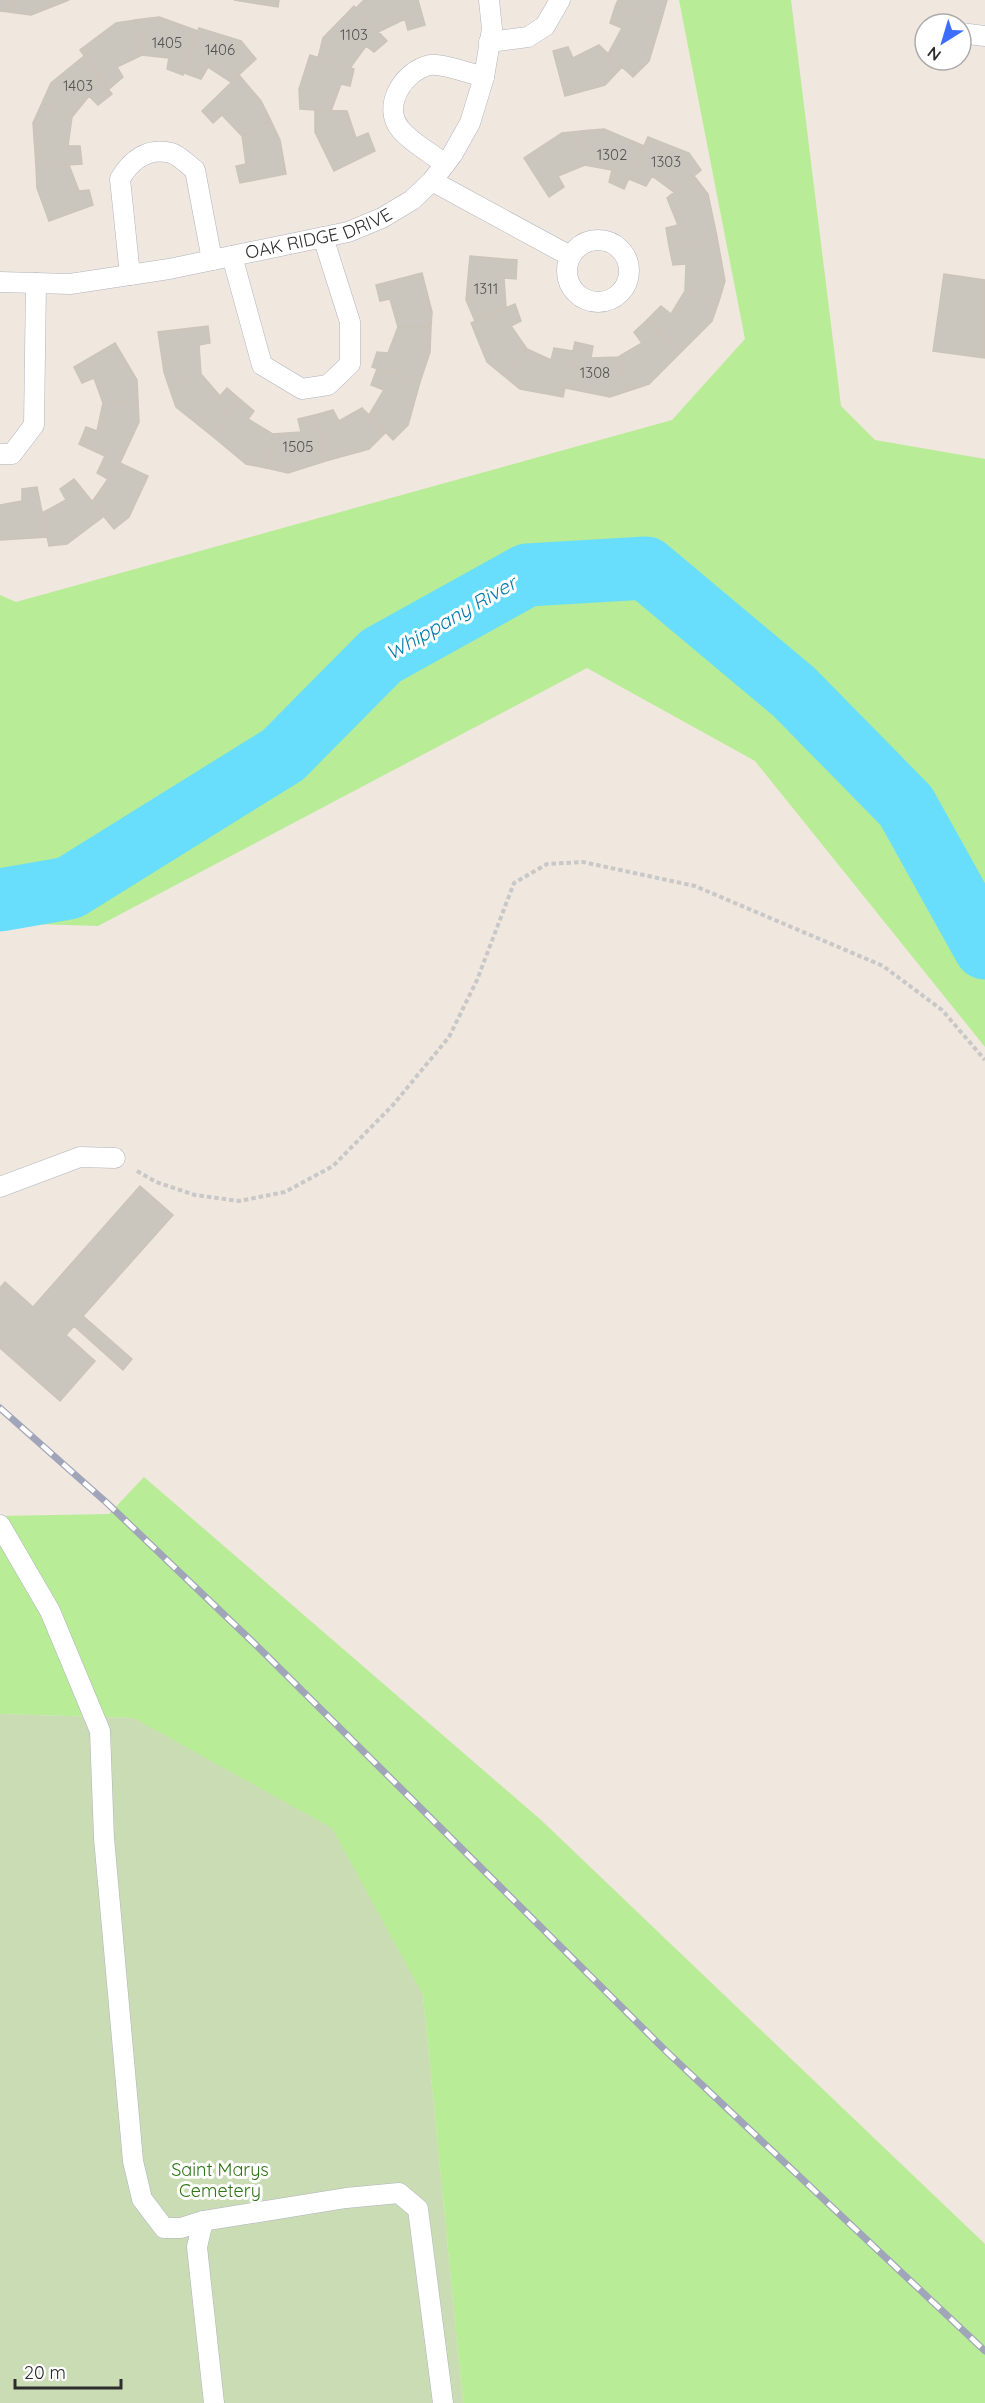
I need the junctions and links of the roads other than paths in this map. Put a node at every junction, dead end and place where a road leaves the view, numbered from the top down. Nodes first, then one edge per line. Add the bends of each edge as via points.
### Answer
1 (489, 0) edge
2 (560, 0) edge
3 (489, 42) junction
4 (484, 77) junction
5 (445, 164) junction
6 (432, 181) junction
7 (323, 237) junction
8 (232, 256) junction
9 (570, 256) dead end
10 (212, 260) junction
11 (130, 275) junction
12 (0, 282) edge
13 (36, 283) junction
14 (0, 454) edge
15 (115, 1158) road end
16 (0, 1187) edge
17 (0, 1525) edge
18 (203, 2221) junction
19 (214, 2403) edge
20 (443, 2403) edge

1 - 3 lane, OAK RIDGE DRIVE
2 - 3 lane via 545,26 528,37
3 - 4 lane, OAK RIDGE DRIVE
4 - 5 lane, OAK RIDGE DRIVE via 470,123
4 - 5 lane via 432,64 414,71 395,97 393,117 401,130
5 - 6 lane, OAK RIDGE DRIVE
6 - 7 lane, OAK RIDGE DRIVE via 412,200 382,218
6 - 9 lane
7 - 8 lane, OAK RIDGE DRIVE
7 - 8 lane via 350,322 350,364 328,385 302,389 262,365
8 - 10 lane, OAK RIDGE DRIVE
10 - 11 lane, OAK RIDGE DRIVE
10 - 11 lane via 195,170 172,153 144,153 128,165 120,179
11 - 13 lane, OAK RIDGE DRIVE via 70,284
12 - 13 lane, OAK RIDGE DRIVE
13 - 14 lane via 34,425 12,454
15 - 16 lane via 80,1157
17 - 18 lane via 50,1611 100,1731 104,1838 133,2161 142,2199 164,2228 181,2228
18 - 19 lane via 197,2247
18 - 20 lane via 399,2193 418,2209

